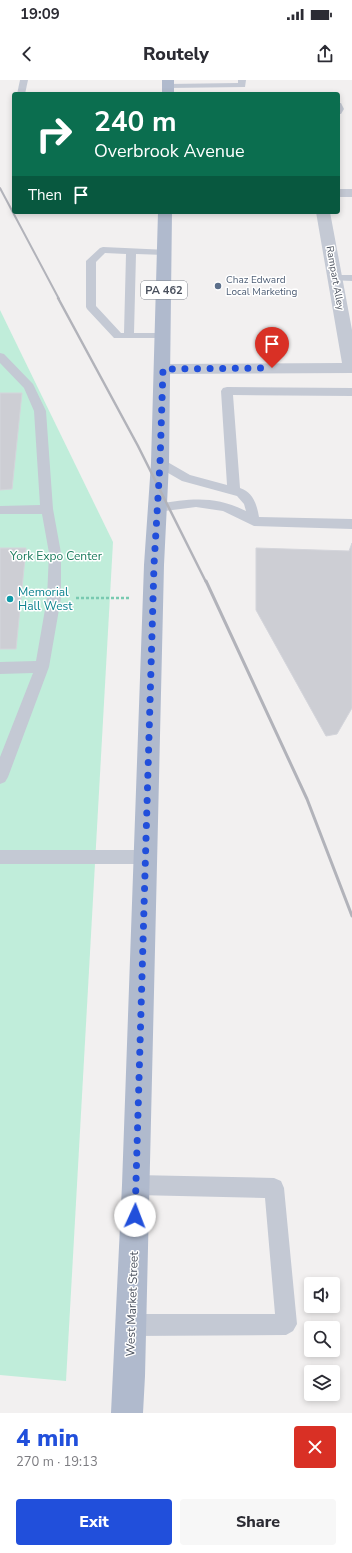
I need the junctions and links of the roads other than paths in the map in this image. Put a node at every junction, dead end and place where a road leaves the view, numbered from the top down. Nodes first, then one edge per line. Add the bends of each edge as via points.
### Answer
1 (24, 80) edge
2 (242, 80) edge
3 (204, 83) edge
4 (219, 86) edge
5 (168, 87) edge
6 (21, 92) edge
7 (340, 193) edge
8 (352, 193) edge
9 (165, 214) edge
10 (323, 214) edge
11 (131, 251) junction
12 (164, 252) junction
13 (335, 278) junction
14 (352, 278) edge
15 (129, 336) junction
16 (163, 336) junction
17 (0, 356) edge
18 (163, 369) junction
19 (352, 371) edge
20 (352, 392) edge
21 (160, 463) junction
22 (234, 491) junction
23 (157, 508) junction
24 (0, 510) edge
25 (47, 510) junction
26 (254, 521) junction
27 (352, 524) edge
28 (42, 667) junction
29 (0, 668) edge
30 (0, 777) edge
31 (0, 857) edge
32 (145, 857) junction
33 (136, 1185) junction
34 (131, 1325) junction
35 (127, 1413) edge

1 - 6 lane
2 - 4 lane via 242,85
3 - 4 lane
3 - 5 lane
7 - 8 street
9 - 12 main road, West Market Street / PA 462
10 - 13 street, Rampart Alley
11 - 12 lane
11 - 15 lane via 126,283
11 - 15 lane via 103,250 91,261 95,275 95,292 91,307 118,336
12 - 16 main road, West Market Street / PA 462
13 - 14 lane
13 - 19 street, Rampart Alley
15 - 16 lane
16 - 18 main road, West Market Street / PA 462
17 - 25 lane via 29,387 40,411
18 - 19 street
18 - 21 main road, West Market Street / PA 462
20 - 22 lane via 226,391
21 - 22 lane via 186,478
21 - 23 main road, West Market Street / PA 462
22 - 26 lane via 250,503
23 - 26 lane via 196,503 210,504 226,507
23 - 32 main road, West Market Street / PA 462
24 - 25 lane
25 - 28 lane via 55,553 54,598
26 - 27 lane
28 - 29 lane
28 - 30 lane
31 - 32 lane
32 - 33 main road, West Market Street / PA 462
33 - 34 main road, West Market Street / PA 462
33 - 34 lane via 274,1188 286,1324
34 - 35 main road, West Market Street / PA 462

